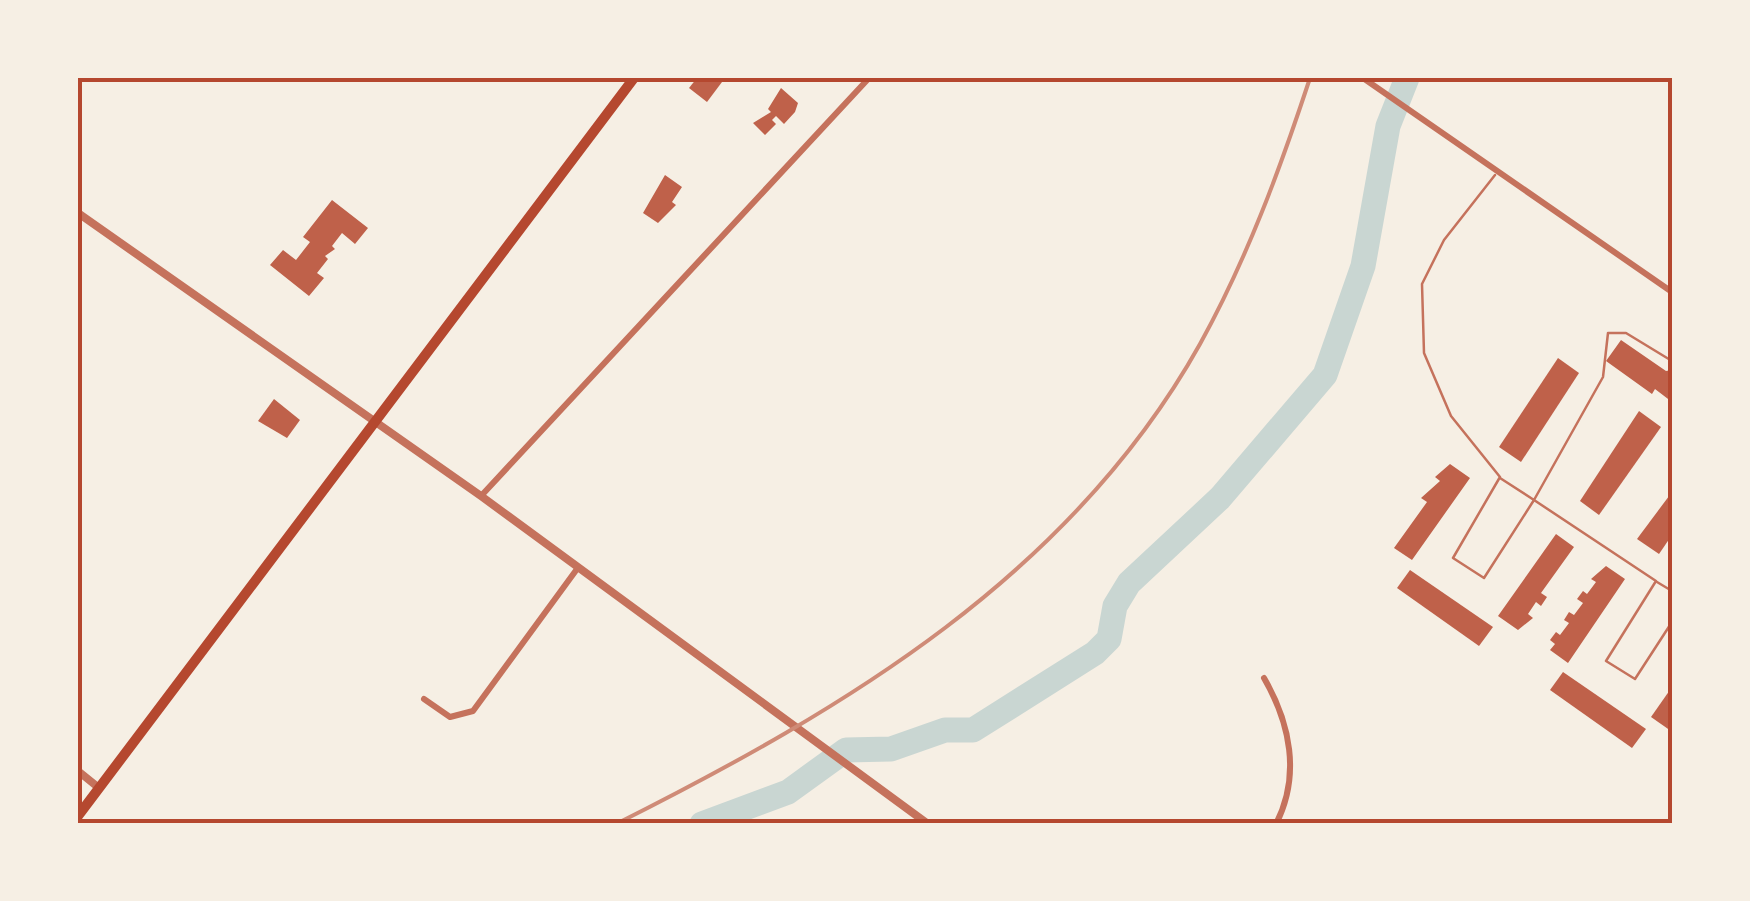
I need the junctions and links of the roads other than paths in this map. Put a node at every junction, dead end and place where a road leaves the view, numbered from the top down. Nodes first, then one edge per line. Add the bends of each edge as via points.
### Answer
1 (634, 78) edge
2 (869, 78) edge
3 (1363, 78) edge
4 (1499, 170) junction
5 (78, 212) edge
6 (1672, 292) edge
7 (1672, 361) edge
8 (374, 423) junction
9 (1500, 478) junction
10 (481, 496) junction
11 (1534, 500) junction
12 (576, 569) junction
13 (1656, 581) junction
14 (1672, 592) edge
15 (1672, 622) edge
16 (1264, 678) dead end
17 (424, 699) dead end
18 (78, 772) edge
19 (99, 788) junction
20 (78, 816) edge
21 (928, 824) edge
22 (1276, 824) edge

1 - 8 main road
2 - 10 street
3 - 4 street
4 - 6 street
4 - 9 lane via 1444,240 1422,284 1424,353 1451,416
5 - 8 street
7 - 11 lane via 1626,333 1608,333 1603,377
8 - 10 street
8 - 19 main road
9 - 11 lane
9 - 11 lane via 1453,558 1484,578
10 - 12 street
11 - 13 lane
12 - 17 street via 473,711 450,717
12 - 21 street
13 - 14 lane
13 - 15 lane via 1606,661 1635,678
16 - 22 street via 1286,720 1290,753
18 - 19 street
19 - 20 main road

